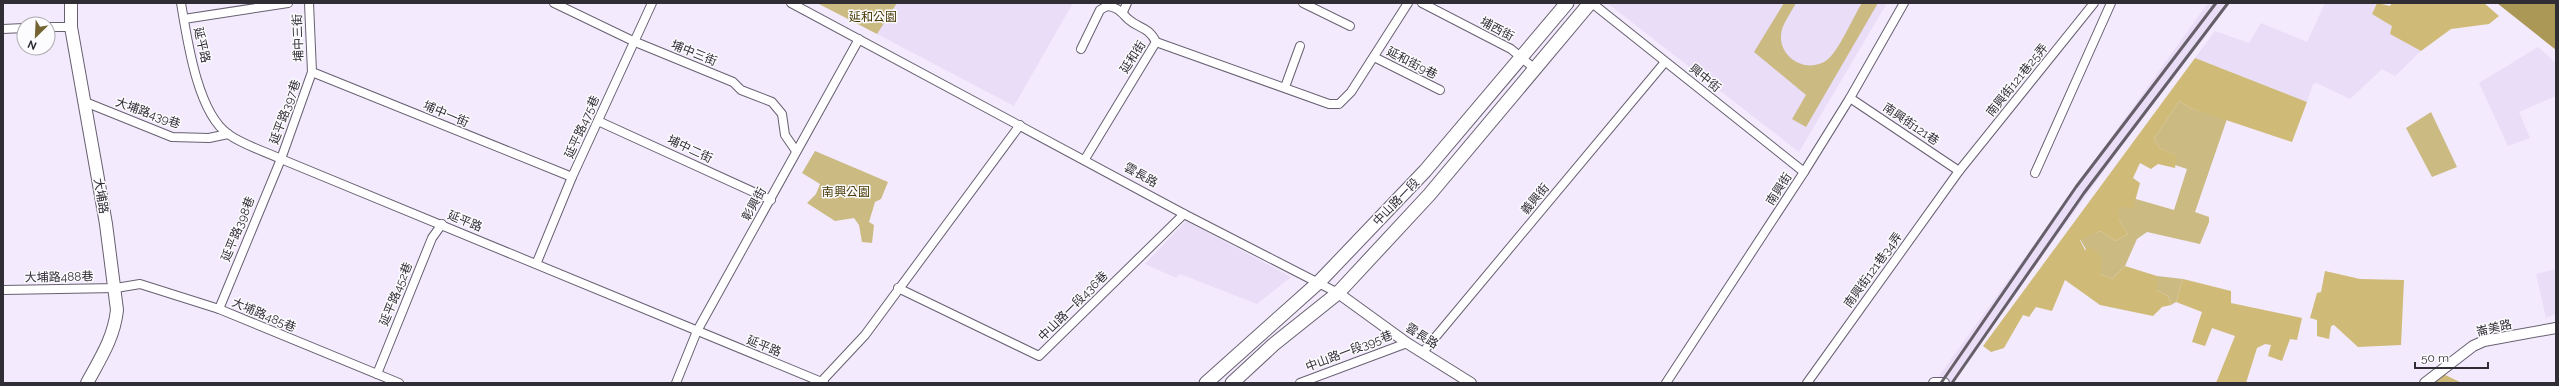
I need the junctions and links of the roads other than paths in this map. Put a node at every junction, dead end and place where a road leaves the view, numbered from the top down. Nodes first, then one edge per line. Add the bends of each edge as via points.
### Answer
1 (70, 3) edge
2 (181, 3) edge
3 (288, 3) edge
4 (309, 3) edge
5 (554, 3) edge
6 (652, 3) edge
7 (791, 3) edge
8 (1127, 3) edge
9 (1302, 3) edge
10 (1408, 3) edge
11 (1422, 3) edge
12 (1568, 3) edge
13 (1591, 3) edge
14 (1904, 3) edge
15 (2094, 3) edge
16 (2111, 3) edge
17 (570, 7) edge
18 (1123, 12) junction
19 (184, 20) junction
20 (1350, 26) dead end
21 (71, 27) junction
22 (16, 28) edge
23 (56, 28) edge
24 (3, 29) edge
25 (858, 39) junction
26 (633, 41) junction
27 (1156, 42) junction
28 (1300, 46) dead end
29 (1081, 49) dead end
30 (1374, 57) junction
31 (1522, 58) junction
32 (1666, 62) junction
33 (1535, 69) junction
34 (312, 72) junction
35 (1285, 87) junction
36 (1440, 90) dead end
37 (1850, 98) junction
38 (85, 102) junction
39 (598, 121) junction
40 (1020, 125) junction
41 (228, 134) junction
42 (796, 151) junction
43 (281, 159) junction
44 (1085, 159) junction
45 (1959, 171) junction
46 (1804, 172) junction
47 (2035, 173) dead end
48 (572, 177) junction
49 (771, 200) junction
50 (1184, 214) junction
51 (442, 224) junction
52 (537, 262) junction
53 (1319, 282) junction
54 (116, 288) junction
55 (898, 288) junction
56 (3, 290) edge
57 (1338, 293) junction
58 (219, 309) junction
59 (2556, 328) edge
60 (697, 331) junction
61 (1407, 343) junction
62 (1423, 352) junction
63 (377, 374) junction
64 (1460, 380) edge
65 (822, 382) edge
66 (87, 383) edge
67 (399, 383) edge
68 (676, 383) edge
69 (1206, 383) edge
70 (1232, 383) edge
71 (1300, 383) edge
72 (1471, 383) edge
73 (1666, 383) edge
74 (1807, 383) edge
75 (1934, 383) edge
76 (1944, 383) edge
77 (2425, 383) edge

1 - 21 main road, 大埔路
2 - 19 street, 延平路
3 - 19 street
4 - 34 street, 埔中三街
5 - 17 street, 埔中三街
6 - 26 street, 延平路475巷
7 - 25 street, 雲長路
8 - 18 street
9 - 20 street
10 - 30 street, 延和街
11 - 31 street, 埔西街 via 1511,49
12 - 31 main road, 中山路一段
13 - 32 street, 興中街
13 - 33 main road, 中山路一段
14 - 37 street, 南興街
15 - 45 street, 南興街121巷25弄
16 - 47 street
17 - 26 street, 埔中三街
18 - 27 street via 1128,19 1152,33
18 - 29 street via 1107,6 1100,10
19 - 41 street, 延平路 via 191,55 206,104
21 - 23 street
21 - 38 main road, 大埔路
22 - 24 street
25 - 40 street, 雲長路
25 - 42 street, 彰興街
26 - 39 street, 延平路475巷
26 - 42 street, 埔中三街 via 733,82 741,90 772,102 782,114 785,135
27 - 35 street, 延和街
27 - 44 street, 延和街
28 - 35 street
30 - 35 street, 延和街 via 1351,92 1339,104 1329,104
30 - 36 street, 延和街9巷
31 - 33 street, 埔西街
31 - 53 main road, 中山路一段 via 1425,171
32 - 46 street, 興中街
32 - 62 street, 義興街
33 - 57 main road, 中山路一段 via 1429,195
34 - 43 street, 延平路397巷
34 - 48 street, 埔中一街
37 - 45 street, 南興街121巷
37 - 46 street, 南興街
38 - 41 street, 大埔路439巷 via 172,137 209,138
38 - 54 main road, 大埔路
39 - 48 street, 延平路475巷
39 - 49 street, 埔中二街
40 - 44 street, 雲長路
40 - 55 street
41 - 43 street, 延平路
42 - 49 street, 彰興街
43 - 51 street, 延平路
43 - 58 street, 延平路398巷
44 - 50 street, 雲長路
45 - 74 street, 南興街121巷34弄
46 - 73 street, 南興街
48 - 52 street, 延平路475巷
49 - 60 street, 彰興街
50 - 53 street, 雲長路
50 - 55 street, 中山路一段436巷 via 1039,356
51 - 52 street, 延平路
51 - 63 street, 延平路452巷 via 432,238
52 - 60 street, 延平路
53 - 57 street, 雲長路
53 - 69 main road, 中山路一段
54 - 56 street, 大埔路488巷
54 - 58 street, 大埔路485巷 via 140,284
54 - 66 main road, 大埔路 via 115,324 106,349
55 - 65 street via 865,334
57 - 61 street, 雲長路
57 - 70 main road, 中山路一段 via 1273,345
58 - 63 street, 大埔路485巷
59 - 77 street, 崙美路 via 2484,341 2473,346
60 - 65 street, 延平路
60 - 68 street, 彰興街
61 - 62 street, 雲長路
61 - 71 street, 中山路一段395巷
62 - 64 street, 雲長路
63 - 67 street, 大埔路485巷
64 - 72 street, 雲長路
75 - 76 street

